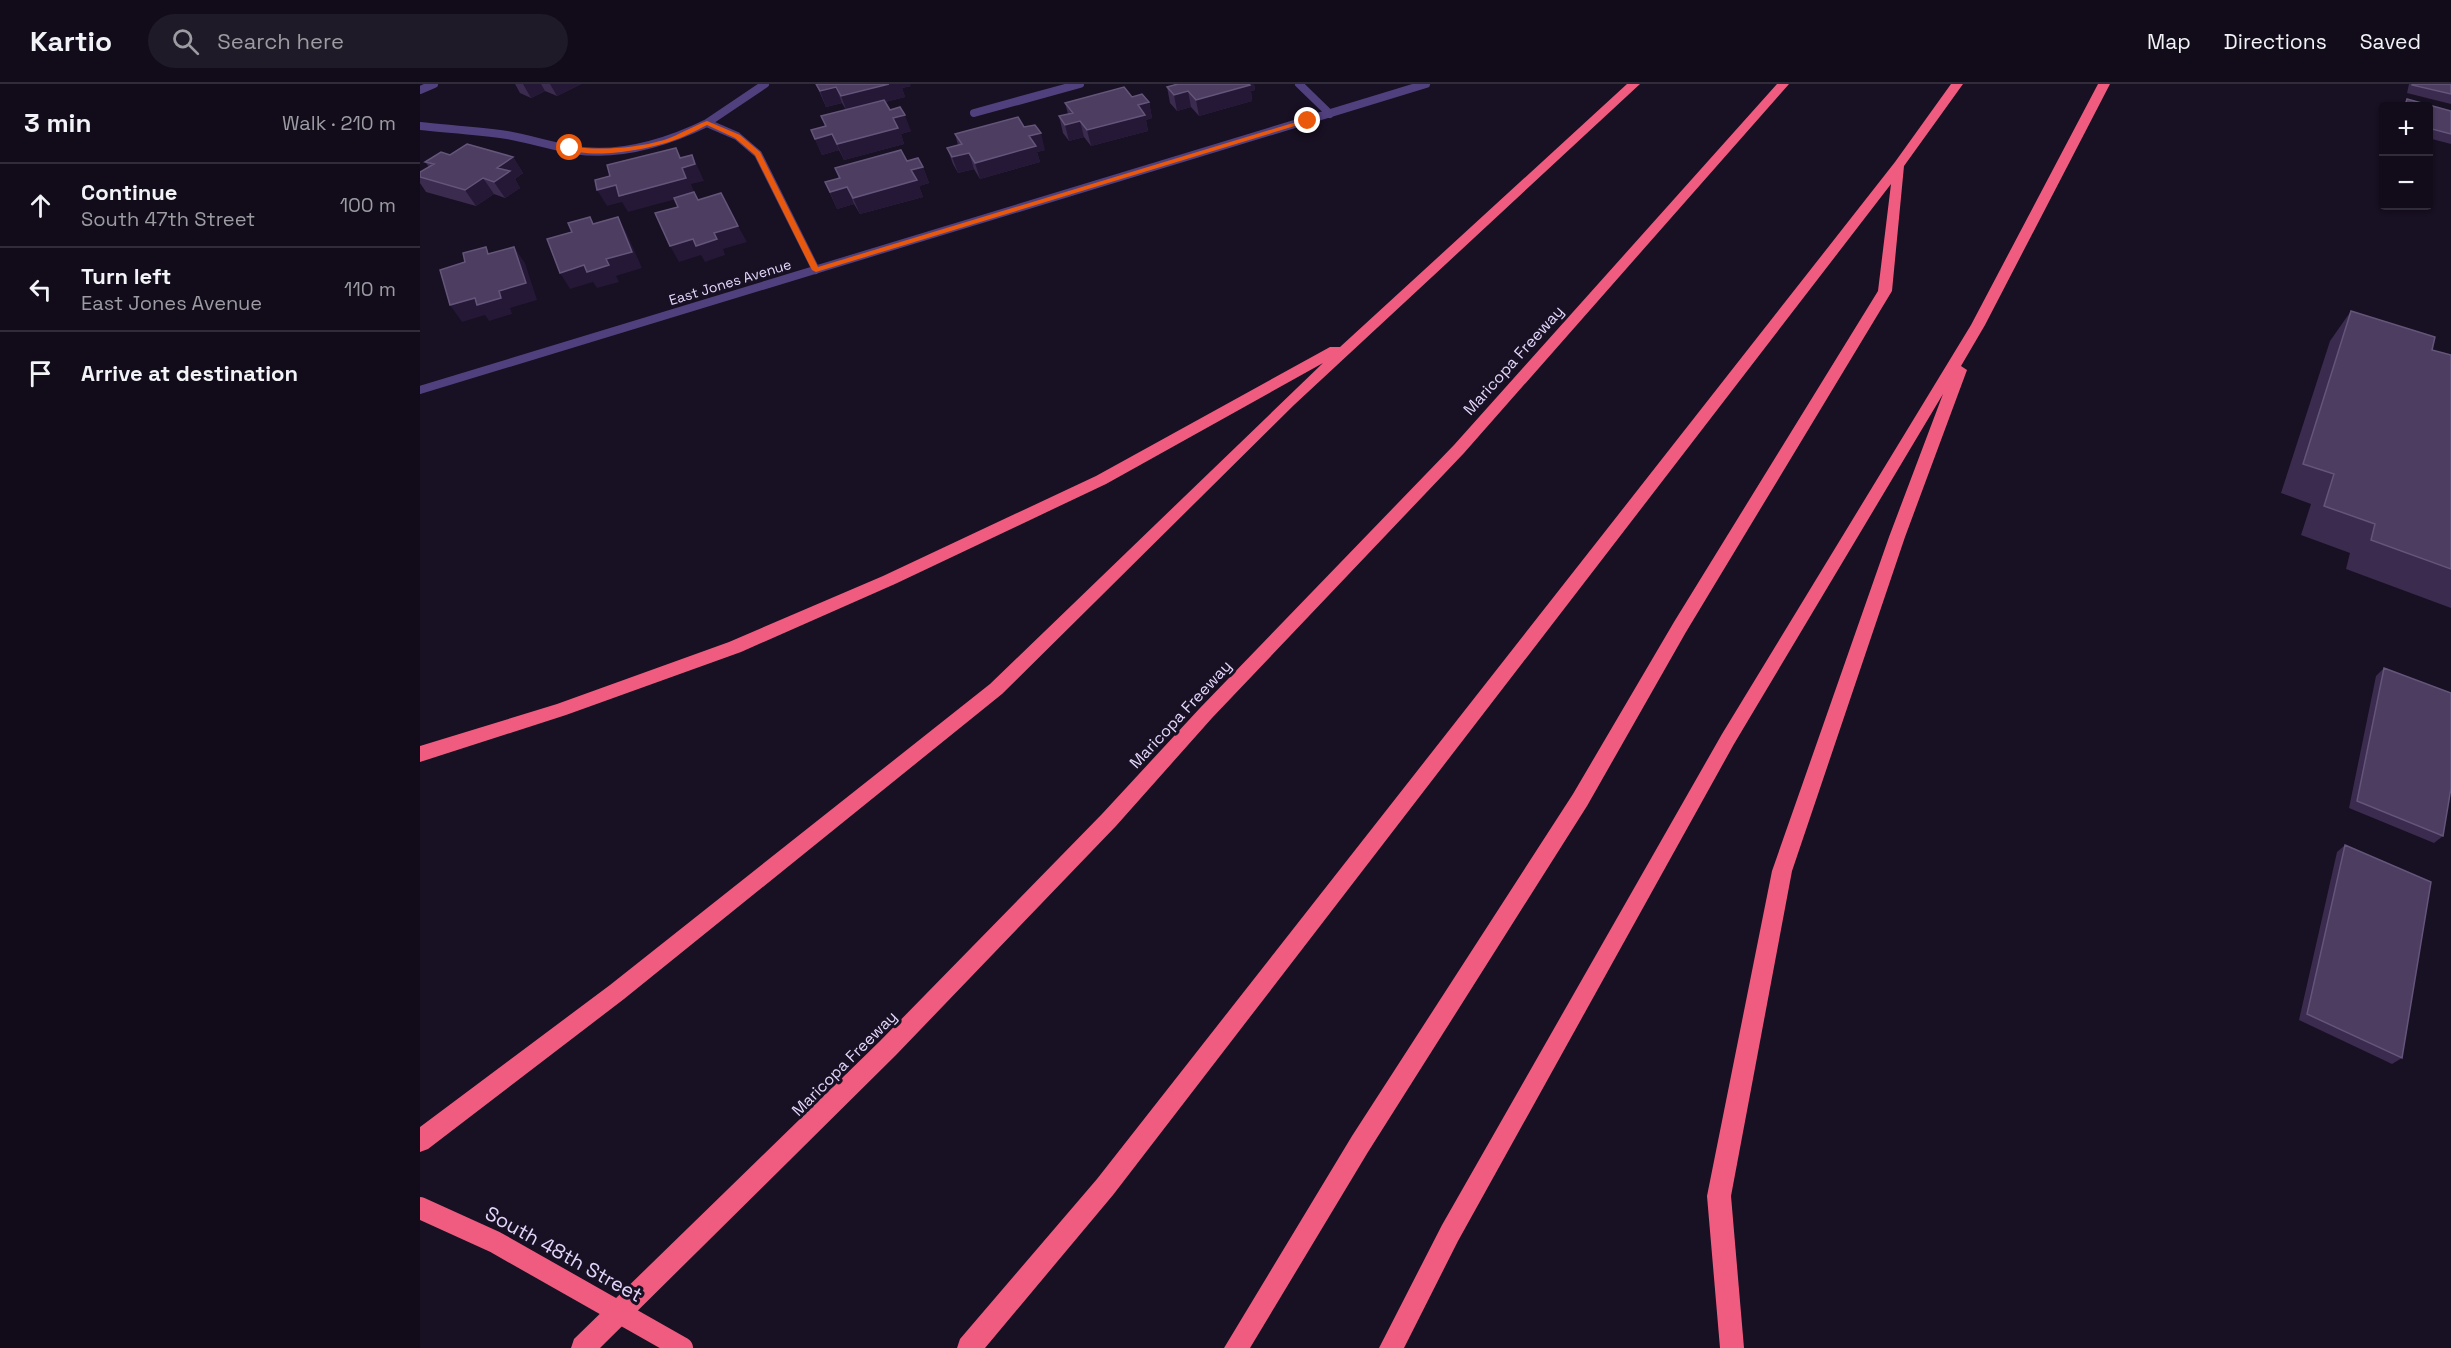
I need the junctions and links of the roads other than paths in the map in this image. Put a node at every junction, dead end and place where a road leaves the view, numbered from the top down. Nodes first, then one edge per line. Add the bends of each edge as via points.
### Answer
1 (434, 84) edge
2 (765, 84) edge
3 (1080, 84) edge
4 (1299, 84) edge
5 (1426, 84) edge
6 (1634, 84) edge
7 (1783, 84) edge
8 (1956, 84) edge
9 (2104, 84) edge
10 (420, 90) edge
11 (974, 113) dead end
12 (1330, 114) junction
13 (707, 123) junction
14 (420, 126) edge
15 (436, 127) junction
16 (420, 135) edge
17 (1899, 165) junction
18 (816, 270) junction
19 (1978, 325) junction
20 (1364, 333) junction
21 (420, 390) edge
22 (420, 754) edge
23 (420, 1141) edge
24 (420, 1208) edge
25 (583, 1348) edge
26 (682, 1348) edge
27 (969, 1348) edge
28 (1236, 1348) edge
29 (1391, 1348) edge
30 (1732, 1348) edge

1 - 10 street
2 - 13 street
3 - 11 street
4 - 12 street
5 - 12 street, East Jones Avenue
6 - 20 highway
7 - 25 highway, Maricopa Freeway via 1459,449 1109,820 888,1048
8 - 17 highway
9 - 19 highway
12 - 18 street, East Jones Avenue
13 - 15 street via 659,143 598,151
13 - 18 street via 737,136 758,154
14 - 15 street
15 - 16 street
17 - 27 highway via 1106,1187
17 - 28 highway via 1885,291 1680,627 1580,800 1360,1144
18 - 21 street, East Jones Avenue
19 - 29 highway via 1722,750 1450,1233
19 - 30 highway via 1897,537 1782,871 1719,1197
20 - 22 highway via 1101,480 890,580 735,647 560,710
20 - 23 highway via 996,689 617,992
24 - 26 highway, South 48th Street, bridge via 495,1242

